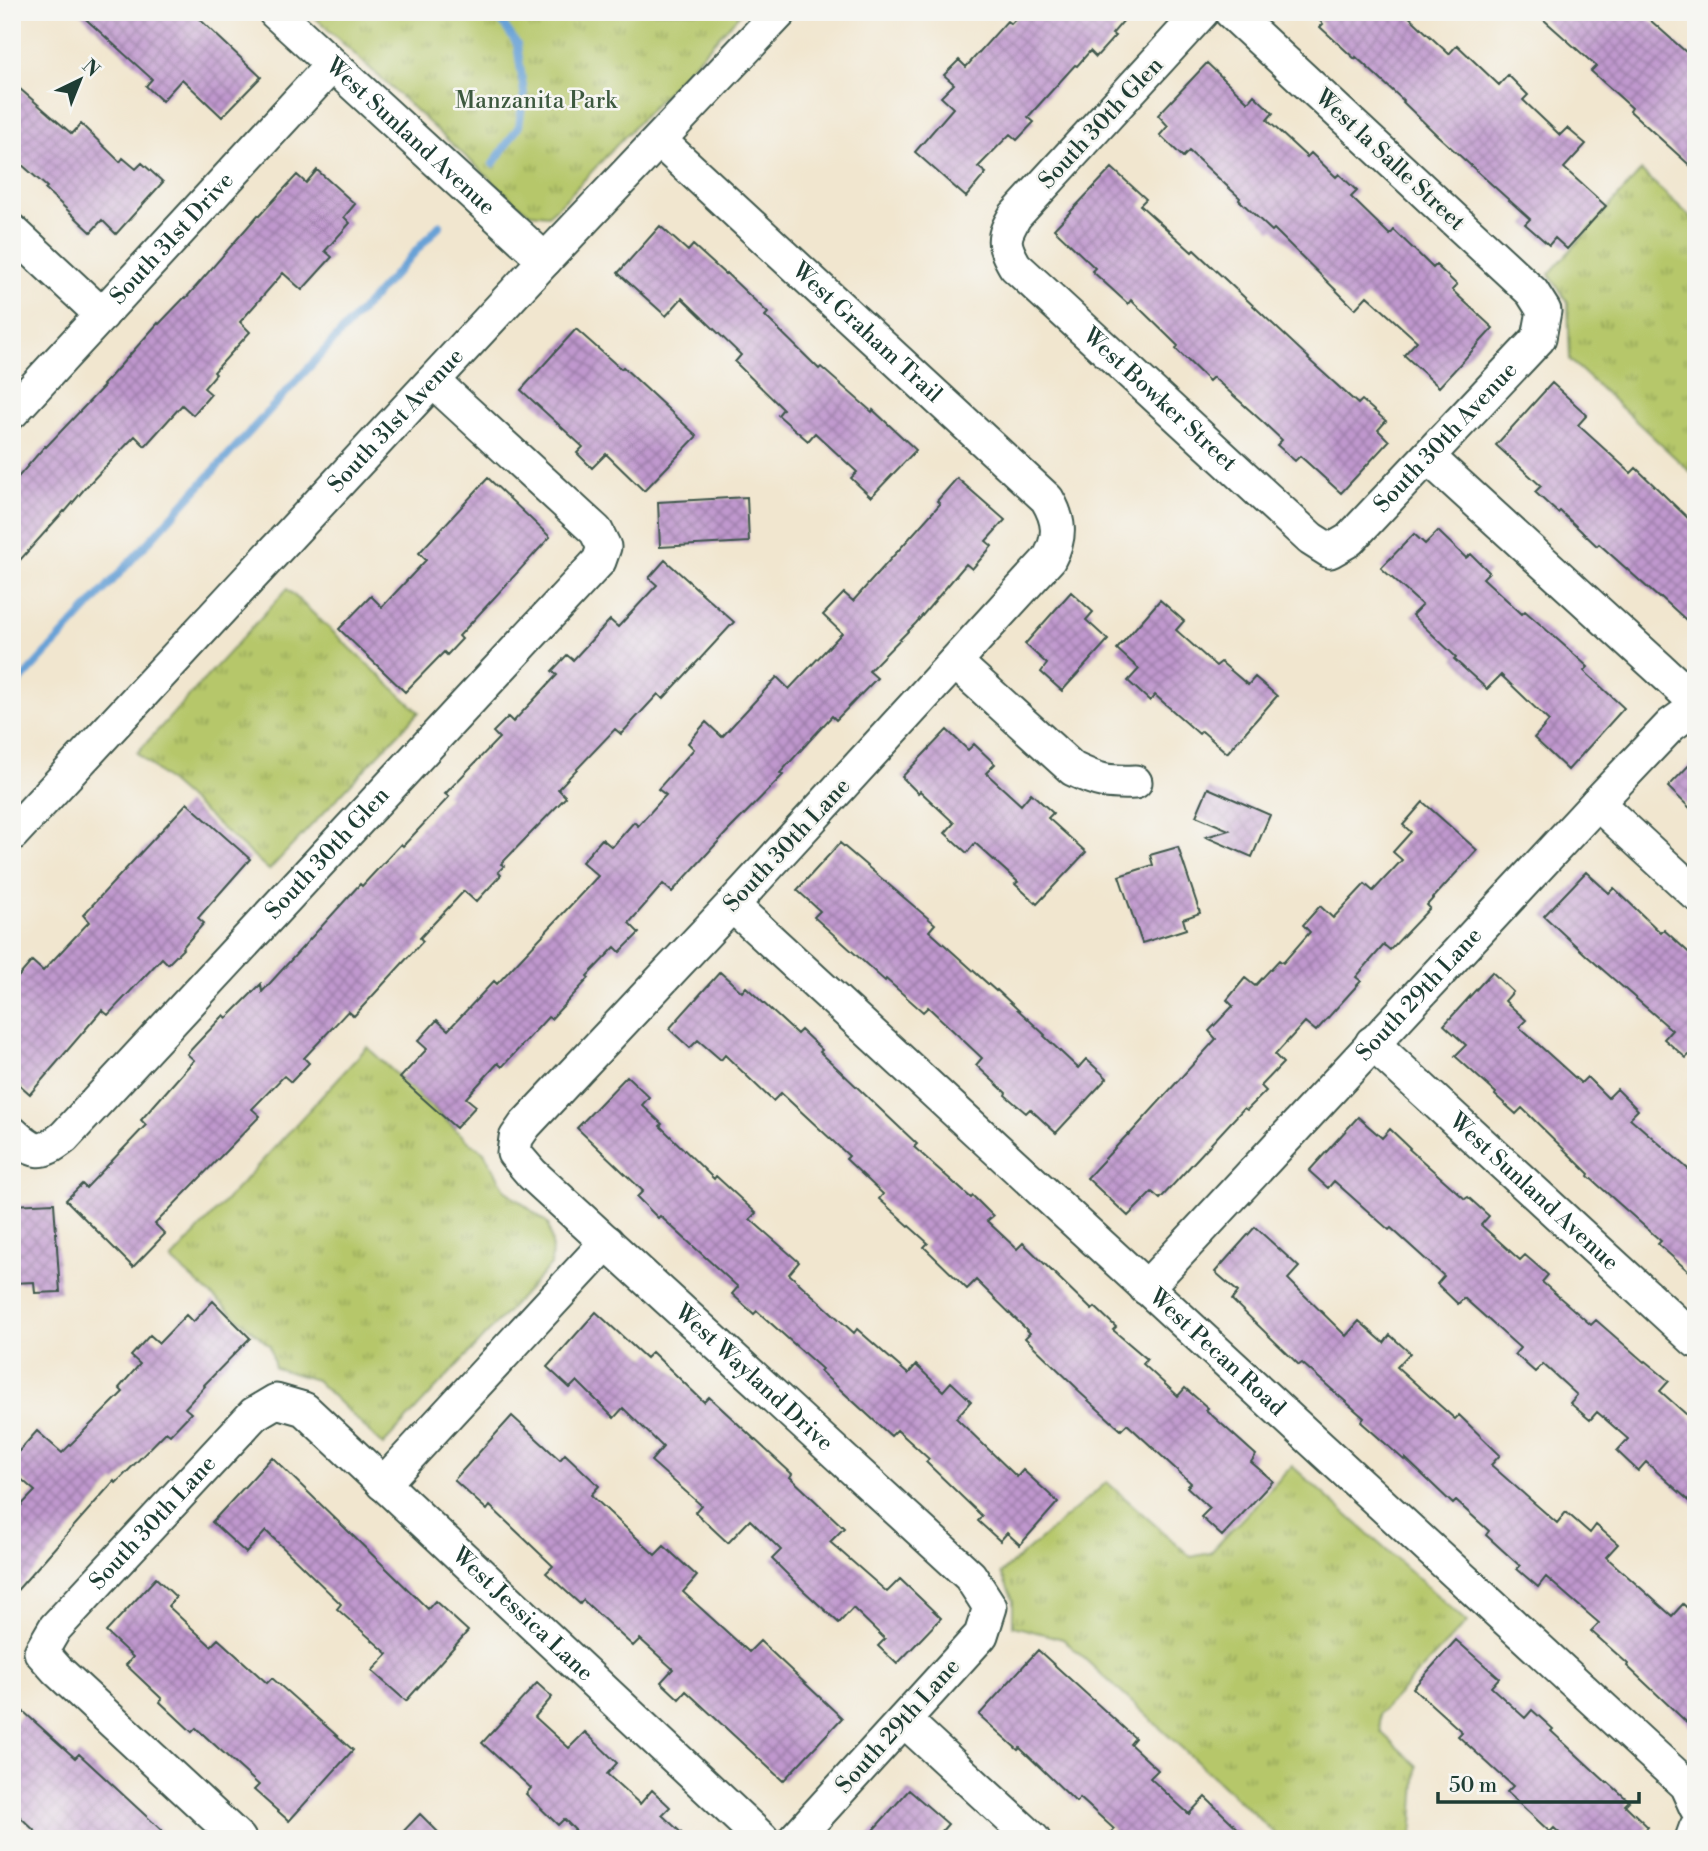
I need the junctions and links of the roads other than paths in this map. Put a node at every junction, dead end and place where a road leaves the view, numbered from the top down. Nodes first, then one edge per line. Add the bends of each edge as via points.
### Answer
1 (275, 12) edge
2 (780, 12) edge
3 (1202, 12) edge
4 (1231, 12) edge
5 (332, 65) junction
6 (660, 141) junction
7 (12, 231) edge
8 (1005, 237) joint
9 (545, 260) junction
10 (1544, 311) joint
11 (102, 315) junction
12 (433, 381) junction
13 (12, 412) edge
14 (1428, 457) junction
15 (1059, 534) joint
16 (1331, 551) joint
17 (955, 662) junction
18 (1696, 704) edge
19 (1135, 782) dead end
20 (1597, 803) junction
21 (12, 834) edge
22 (1696, 894) edge
23 (732, 905) junction
24 (1372, 1043) junction
25 (12, 1133) edge
26 (514, 1153) joint
27 (607, 1242) junction
28 (1146, 1288) junction
29 (1696, 1341) edge
30 (276, 1401) joint
31 (383, 1484) junction
32 (990, 1607) joint
33 (904, 1720) junction
34 (1696, 1807) edge
35 (1696, 1828) edge
36 (239, 1839) edge
37 (762, 1839) edge
38 (795, 1839) edge
39 (1033, 1839) edge
40 (1692, 1839) edge

1 - 5 street, West Sunland Avenue
2 - 6 street, South 31st Avenue
3 - 8 street, South 30th Glen via 1016,216
4 - 10 street, West la Salle Street via 1532,292
5 - 9 street, West Sunland Avenue
5 - 11 street, South 31st Drive
6 - 9 street, South 31st Avenue
6 - 15 street, West Graham Trail via 1047,499
7 - 11 street
8 - 16 street, West Bowker Street via 1015,266 1311,538
9 - 12 street, South 31st Avenue
10 - 14 street, South 30th Avenue via 1539,338
11 - 13 street, South 31st Drive
12 - 21 street, South 31st Avenue
12 - 25 street, South 30th Glen via 596,531 604,547 599,561 64,1137 42,1151
14 - 16 street, South 30th Avenue via 1349,540
14 - 18 street
15 - 17 street, South 30th Lane via 1049,559
17 - 19 street via 1073,769 1094,779
17 - 23 street, South 30th Lane
18 - 20 street, South 29th Lane
20 - 22 street
20 - 24 street, South 29th Lane
23 - 26 street, South 30th Lane via 525,1125 516,1138
23 - 28 street, West Pecan Road
24 - 28 street, South 29th Lane
24 - 29 street, West Sunland Avenue
26 - 27 street, West Wayland Drive
27 - 31 street
27 - 32 street, West Wayland Drive via 970,1576
28 - 34 street, West Pecan Road via 1686,1785
30 - 31 street, West Jessica Lane via 304,1409
30 - 36 street, South 30th Lane via 254,1414 55,1628 41,1652
31 - 37 street, West Jessica Lane
32 - 33 street, South 29th Lane via 981,1635
33 - 38 street, South 29th Lane
33 - 39 street
35 - 40 street

